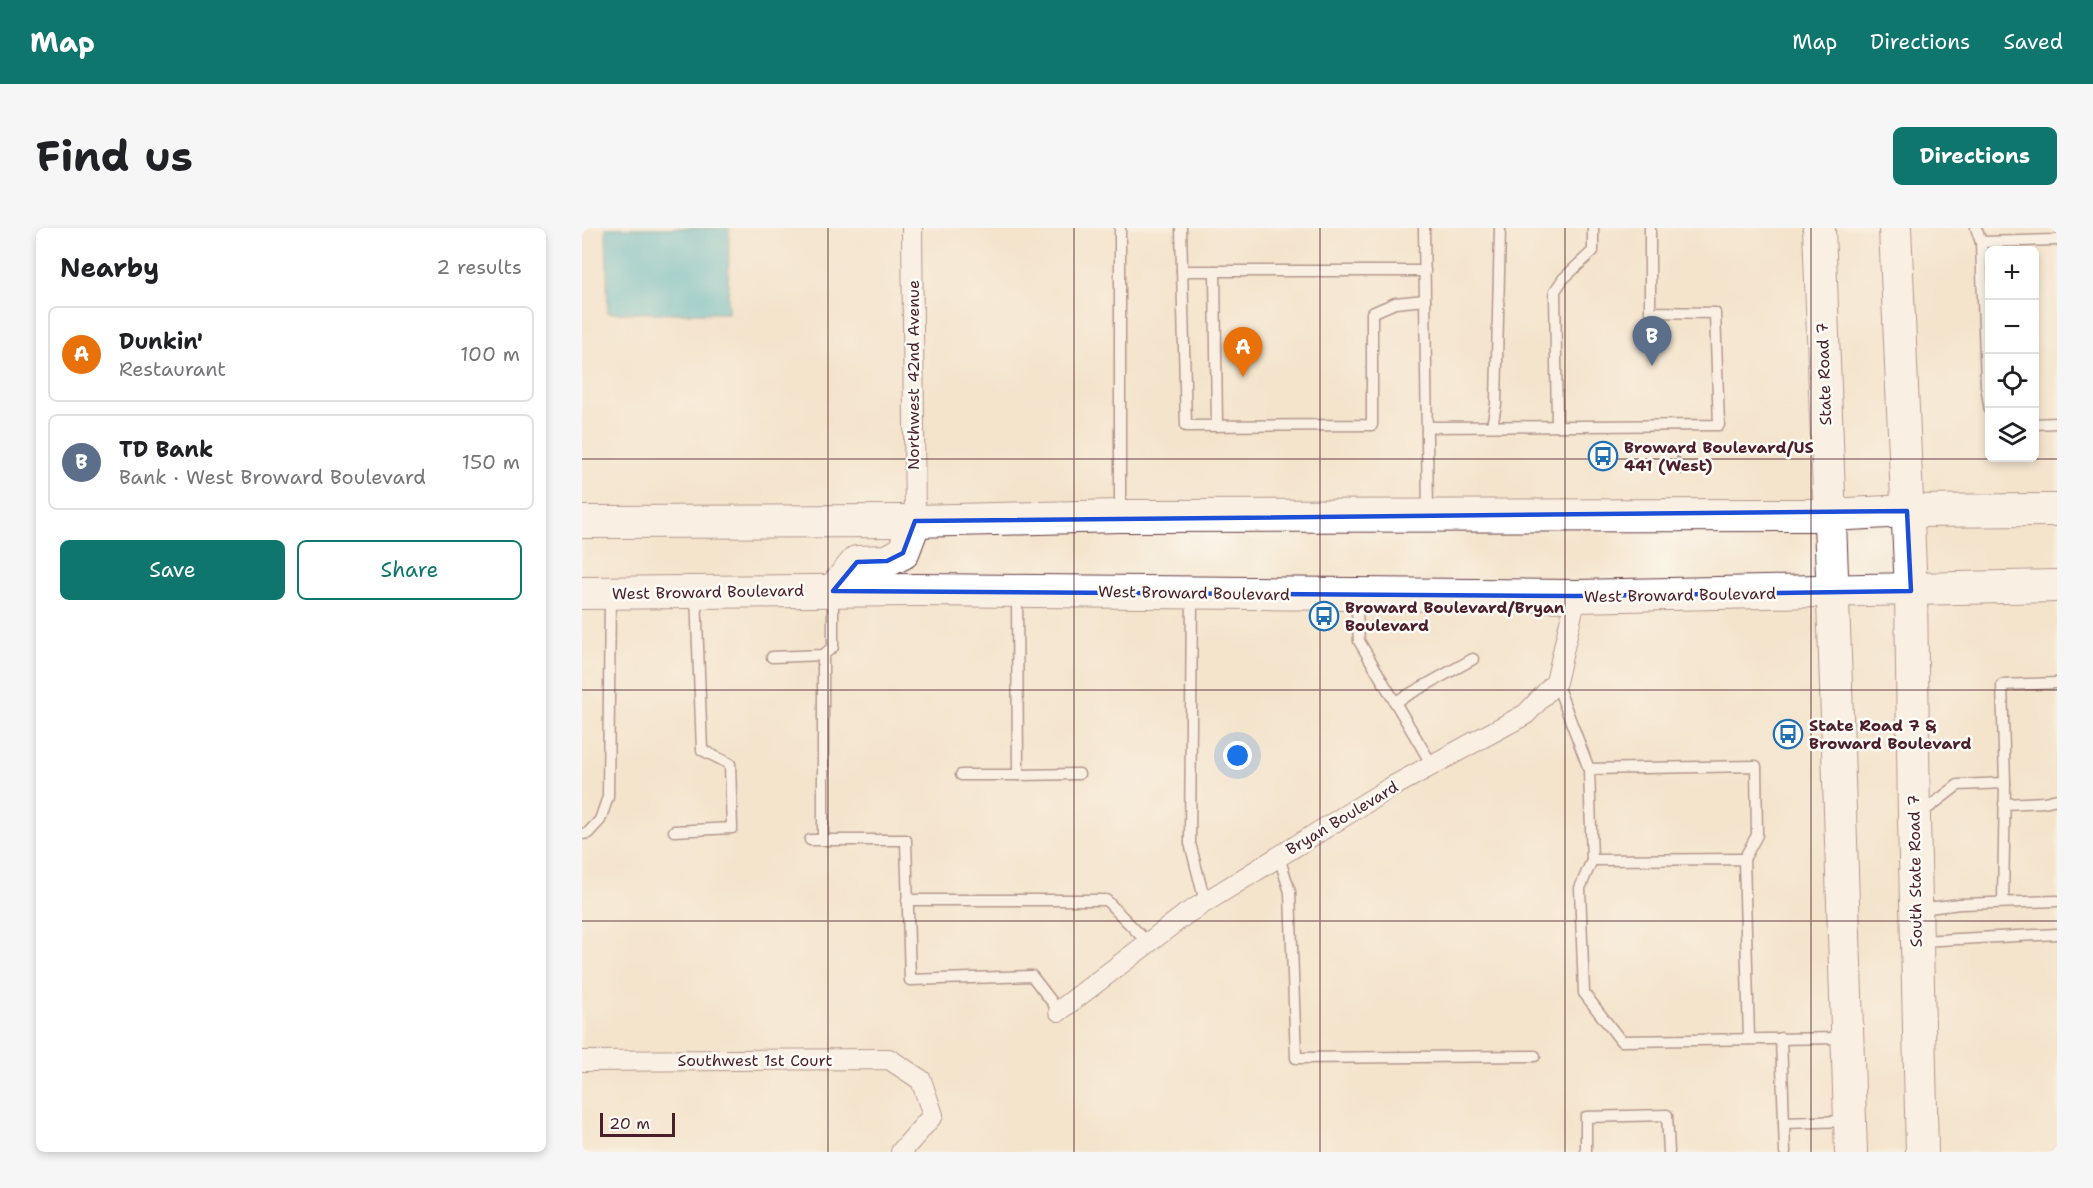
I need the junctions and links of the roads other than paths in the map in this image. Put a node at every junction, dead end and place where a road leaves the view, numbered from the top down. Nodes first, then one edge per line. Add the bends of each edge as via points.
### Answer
1 (912, 228) edge
2 (1120, 228) edge
3 (1181, 228) edge
4 (1424, 228) edge
5 (1500, 228) edge
6 (1593, 228) edge
7 (1650, 228) edge
8 (1819, 228) edge
9 (1895, 228) edge
10 (1976, 228) edge
11 (2057, 240) edge
12 (1981, 242) junction
13 (1182, 271) junction
14 (1215, 271) junction
15 (1425, 271) junction
16 (1425, 300) junction
17 (1989, 408) edge
18 (2057, 423) edge
19 (2039, 424) edge
20 (1217, 426) junction
21 (1492, 426) junction
22 (1557, 426) junction
23 (1428, 427) junction
24 (2057, 510) edge
25 (1907, 511) junction
26 (1830, 515) junction
27 (1120, 516) junction
28 (1428, 516) junction
29 (915, 521) junction
30 (582, 522) edge
31 (2057, 586) edge
32 (834, 591) junction
33 (1017, 591) junction
34 (1911, 591) junction
35 (696, 592) junction
36 (1832, 592) junction
37 (596, 593) edge
38 (1192, 593) junction
39 (1356, 595) junction
40 (1576, 596) junction
41 (823, 655) junction
42 (772, 657) dead end
43 (1473, 659) dead end
44 (1556, 682) junction
45 (2057, 683) edge
46 (1395, 702) junction
47 (1432, 765) junction
48 (1589, 769) junction
49 (1079, 774) dead end
50 (961, 775) dead end
51 (1018, 775) junction
52 (2005, 783) junction
53 (2057, 799) edge
54 (2004, 804) junction
55 (1914, 819) junction
56 (674, 831) dead end
57 (582, 834) edge
58 (810, 840) dead end
59 (823, 840) junction
60 (1279, 856) junction
61 (1744, 859) junction
62 (1592, 860) junction
63 (907, 900) junction
64 (2057, 901) edge
65 (1205, 902) junction
66 (2003, 902) junction
67 (1916, 909) junction
68 (2057, 934) edge
69 (1916, 941) junction
70 (1148, 943) junction
71 (1059, 1011) joint
72 (1780, 1038) junction
73 (1847, 1038) junction
74 (1749, 1039) junction
75 (1535, 1056) dead end
76 (582, 1061) edge
77 (1850, 1121) junction
78 (1784, 1123) junction
79 (901, 1152) edge
80 (1586, 1152) edge
81 (1669, 1152) edge
82 (1785, 1152) edge
83 (1851, 1152) edge
84 (1922, 1152) edge

1 - 29 street, Northwest 42nd Avenue
2 - 27 lane
3 - 13 lane
4 - 15 lane
5 - 21 lane via 1496,404
6 - 22 lane via 1593,251 1563,279 1556,291
7 - 22 lane via 1650,312 1715,313 1719,425
8 - 26 main road, State Road 7
9 - 25 main road
10 - 12 lane
11 - 12 lane
12 - 17 lane
13 - 14 lane
13 - 20 lane via 1186,426
14 - 15 lane
14 - 20 lane
15 - 16 lane
16 - 20 lane via 1395,303 1372,313 1372,426
16 - 23 lane
18 - 19 lane
21 - 22 lane
21 - 23 lane
23 - 28 lane
24 - 25 main road
25 - 26 main road
25 - 34 main road
26 - 28 main road
26 - 36 main road, State Road 7
27 - 28 main road
27 - 29 main road
29 - 30 main road
29 - 32 main road via 903,554 887,561 857,562
31 - 34 main road, West Broward Boulevard
32 - 33 main road, West Broward Boulevard
32 - 35 main road, West Broward Boulevard
32 - 41 lane via 833,647
33 - 38 main road, West Broward Boulevard
33 - 51 lane
34 - 36 main road, West Broward Boulevard
34 - 55 main road, South State Road 7
35 - 37 main road, West Broward Boulevard
35 - 56 lane via 702,750 730,764 732,828
36 - 40 main road, West Broward Boulevard
36 - 73 main road
37 - 57 lane via 608,797 600,820
38 - 39 main road, West Broward Boulevard
38 - 65 lane via 1190,843
39 - 40 main road, West Broward Boulevard
39 - 46 lane via 1359,641
40 - 44 street
41 - 42 lane
41 - 59 lane
43 - 46 lane
44 - 47 street, Bryan Boulevard via 1526,714
44 - 48 lane
45 - 52 lane via 2002,685
46 - 47 lane
47 - 60 street, Bryan Boulevard
48 - 61 lane via 1756,766 1757,835
48 - 62 lane
49 - 51 lane
50 - 51 lane
52 - 54 lane
52 - 55 lane via 1958,785
53 - 54 lane
54 - 66 lane
55 - 67 main road, South State Road 7
58 - 59 lane
59 - 63 lane via 906,840
60 - 65 street, Bryan Boulevard
60 - 75 lane via 1290,892 1296,1058
61 - 62 lane
61 - 74 lane
62 - 74 lane via 1580,888 1584,993 1621,1041
63 - 70 lane via 1106,900
63 - 71 lane via 909,980 1032,976
64 - 66 lane
65 - 70 street, Bryan Boulevard
66 - 67 lane
67 - 69 main road, South State Road 7
68 - 69 lane
69 - 84 main road, South State Road 7
70 - 71 street, Bryan Boulevard
72 - 73 lane
72 - 74 lane
72 - 78 lane
73 - 77 main road
76 - 79 street, Southwest 1st Court via 889,1059 921,1080 933,1114
77 - 78 lane
77 - 83 main road
78 - 82 lane
80 - 81 lane via 1586,1117 1667,1114

